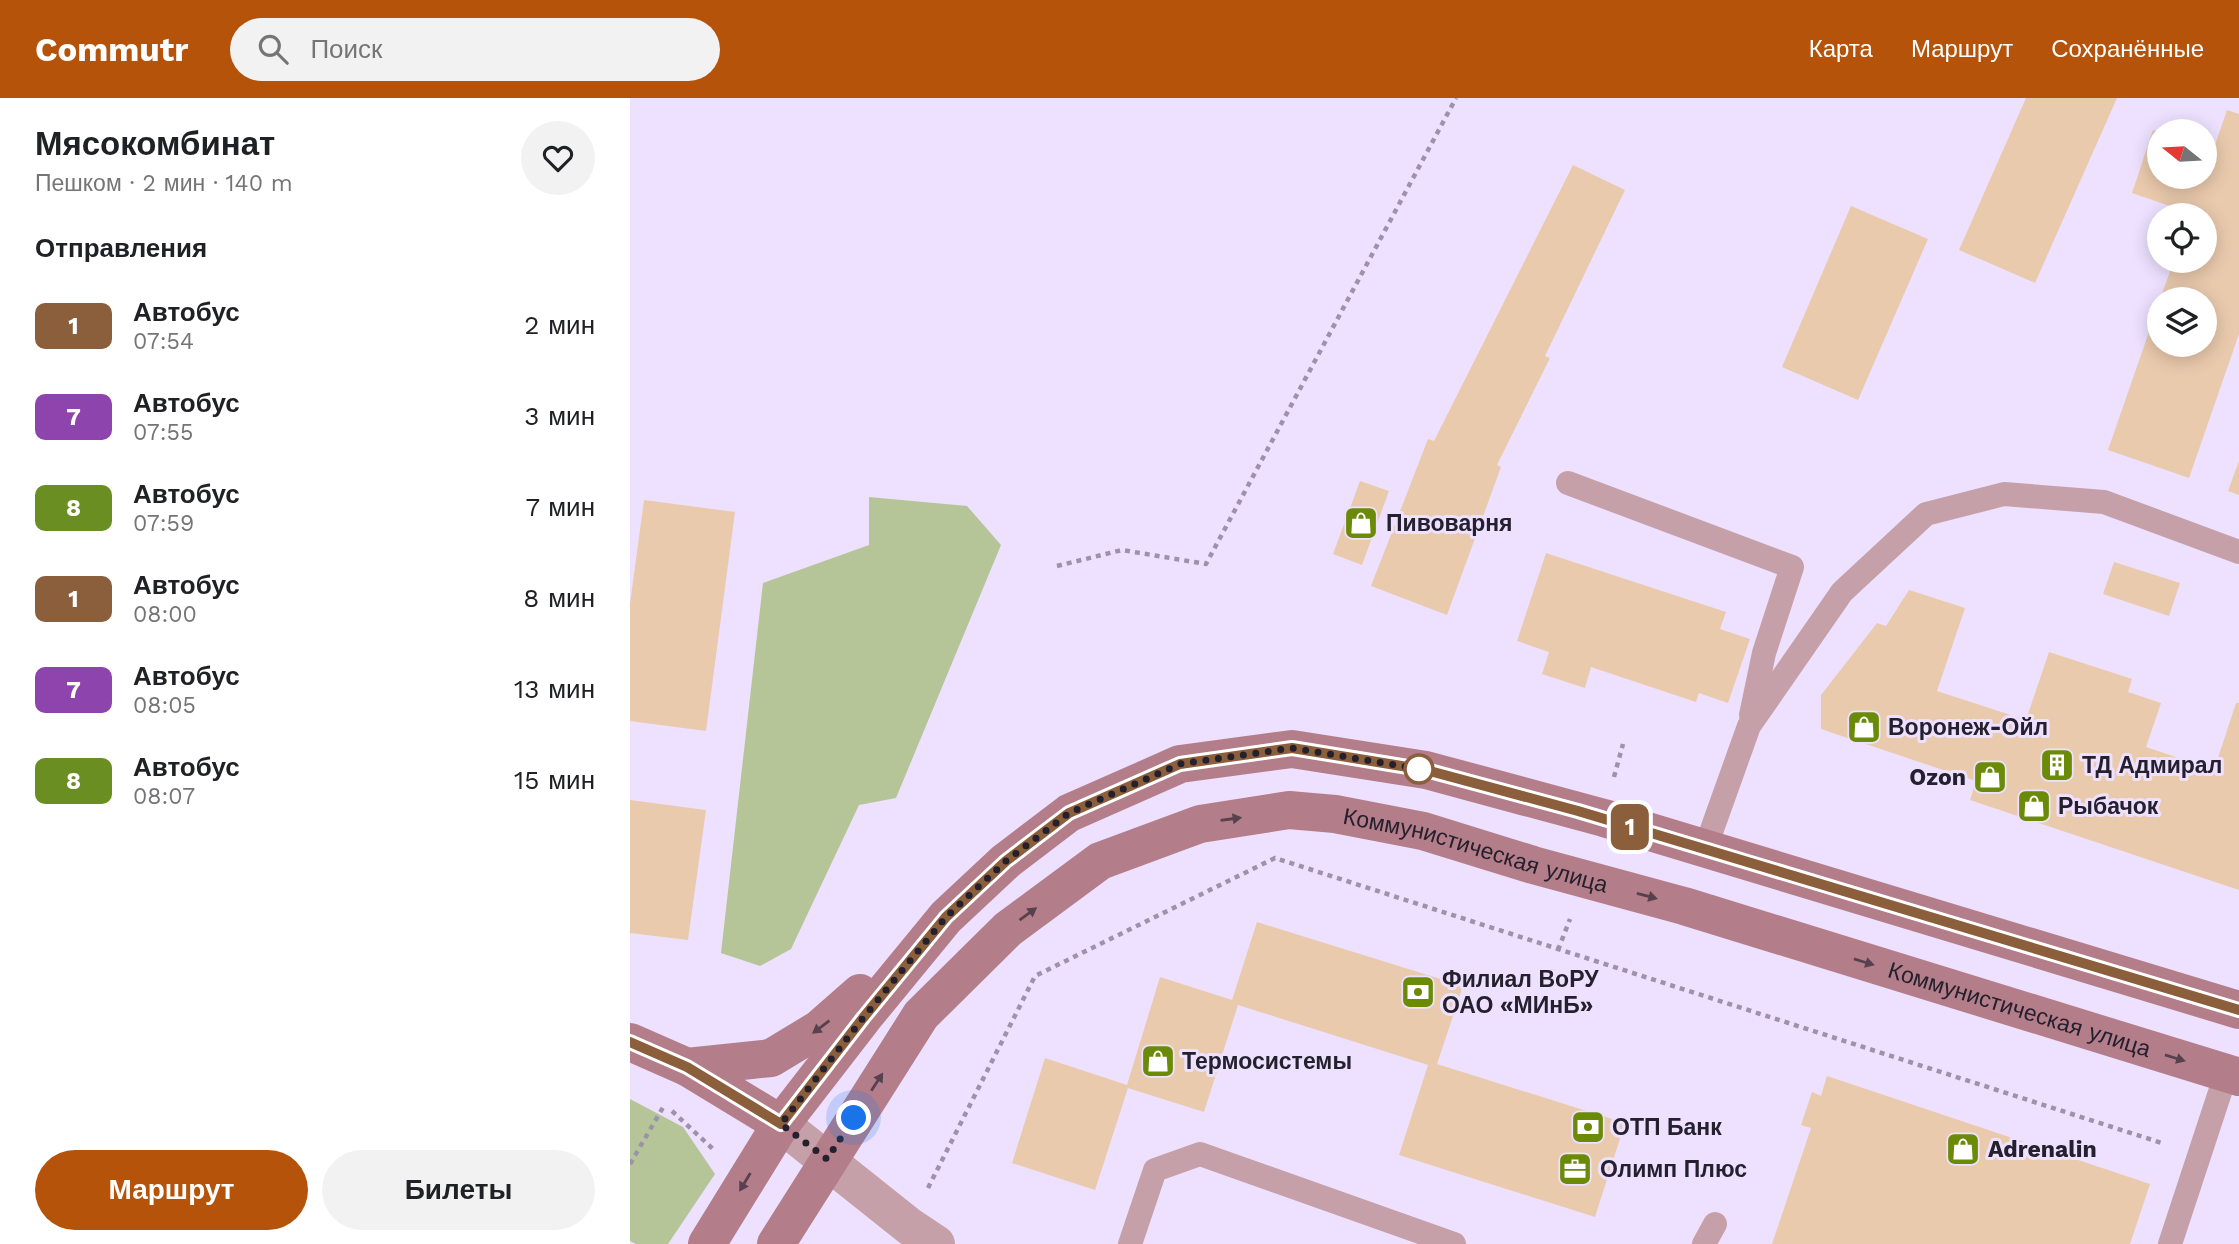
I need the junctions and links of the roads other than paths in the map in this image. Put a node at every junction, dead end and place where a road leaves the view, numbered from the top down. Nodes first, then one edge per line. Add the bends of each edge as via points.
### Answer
1 (1568, 483) dead end
2 (2239, 552) edge
3 (1749, 726) junction
4 (1705, 849) junction
5 (946, 917) junction
6 (2239, 1010) edge
7 (630, 1042) edge
8 (687, 1067) junction
9 (2232, 1075) edge
10 (781, 1124) junction
11 (827, 1159) junction
12 (923, 1235) edge
13 (707, 1244) edge
14 (776, 1244) edge
15 (1130, 1244) edge
16 (1454, 1244) edge
17 (2170, 1244) edge

1 - 3 lane via 1792,567 1764,653
2 - 3 lane via 2104,502 2004,494 1927,514 1842,592
3 - 4 lane
4 - 5 main road via 1426,770 1292,748 1180,764 1069,813 1006,861
4 - 6 main road
5 -> 8 main road via 819,1029 771,1058
5 - 10 main road
7 - 8 main road
8 - 10 main road
11 -> 9 main road, Коммунистическая улица via 920,1015 1008,929 1100,861 1199,824 1289,810 1423,831 1685,906
9 - 17 lane
10 - 11 street
10 -> 13 main road
11 - 12 street
11 - 14 main road, Коммунистическая улица
15 - 16 lane via 1154,1170 1200,1154

